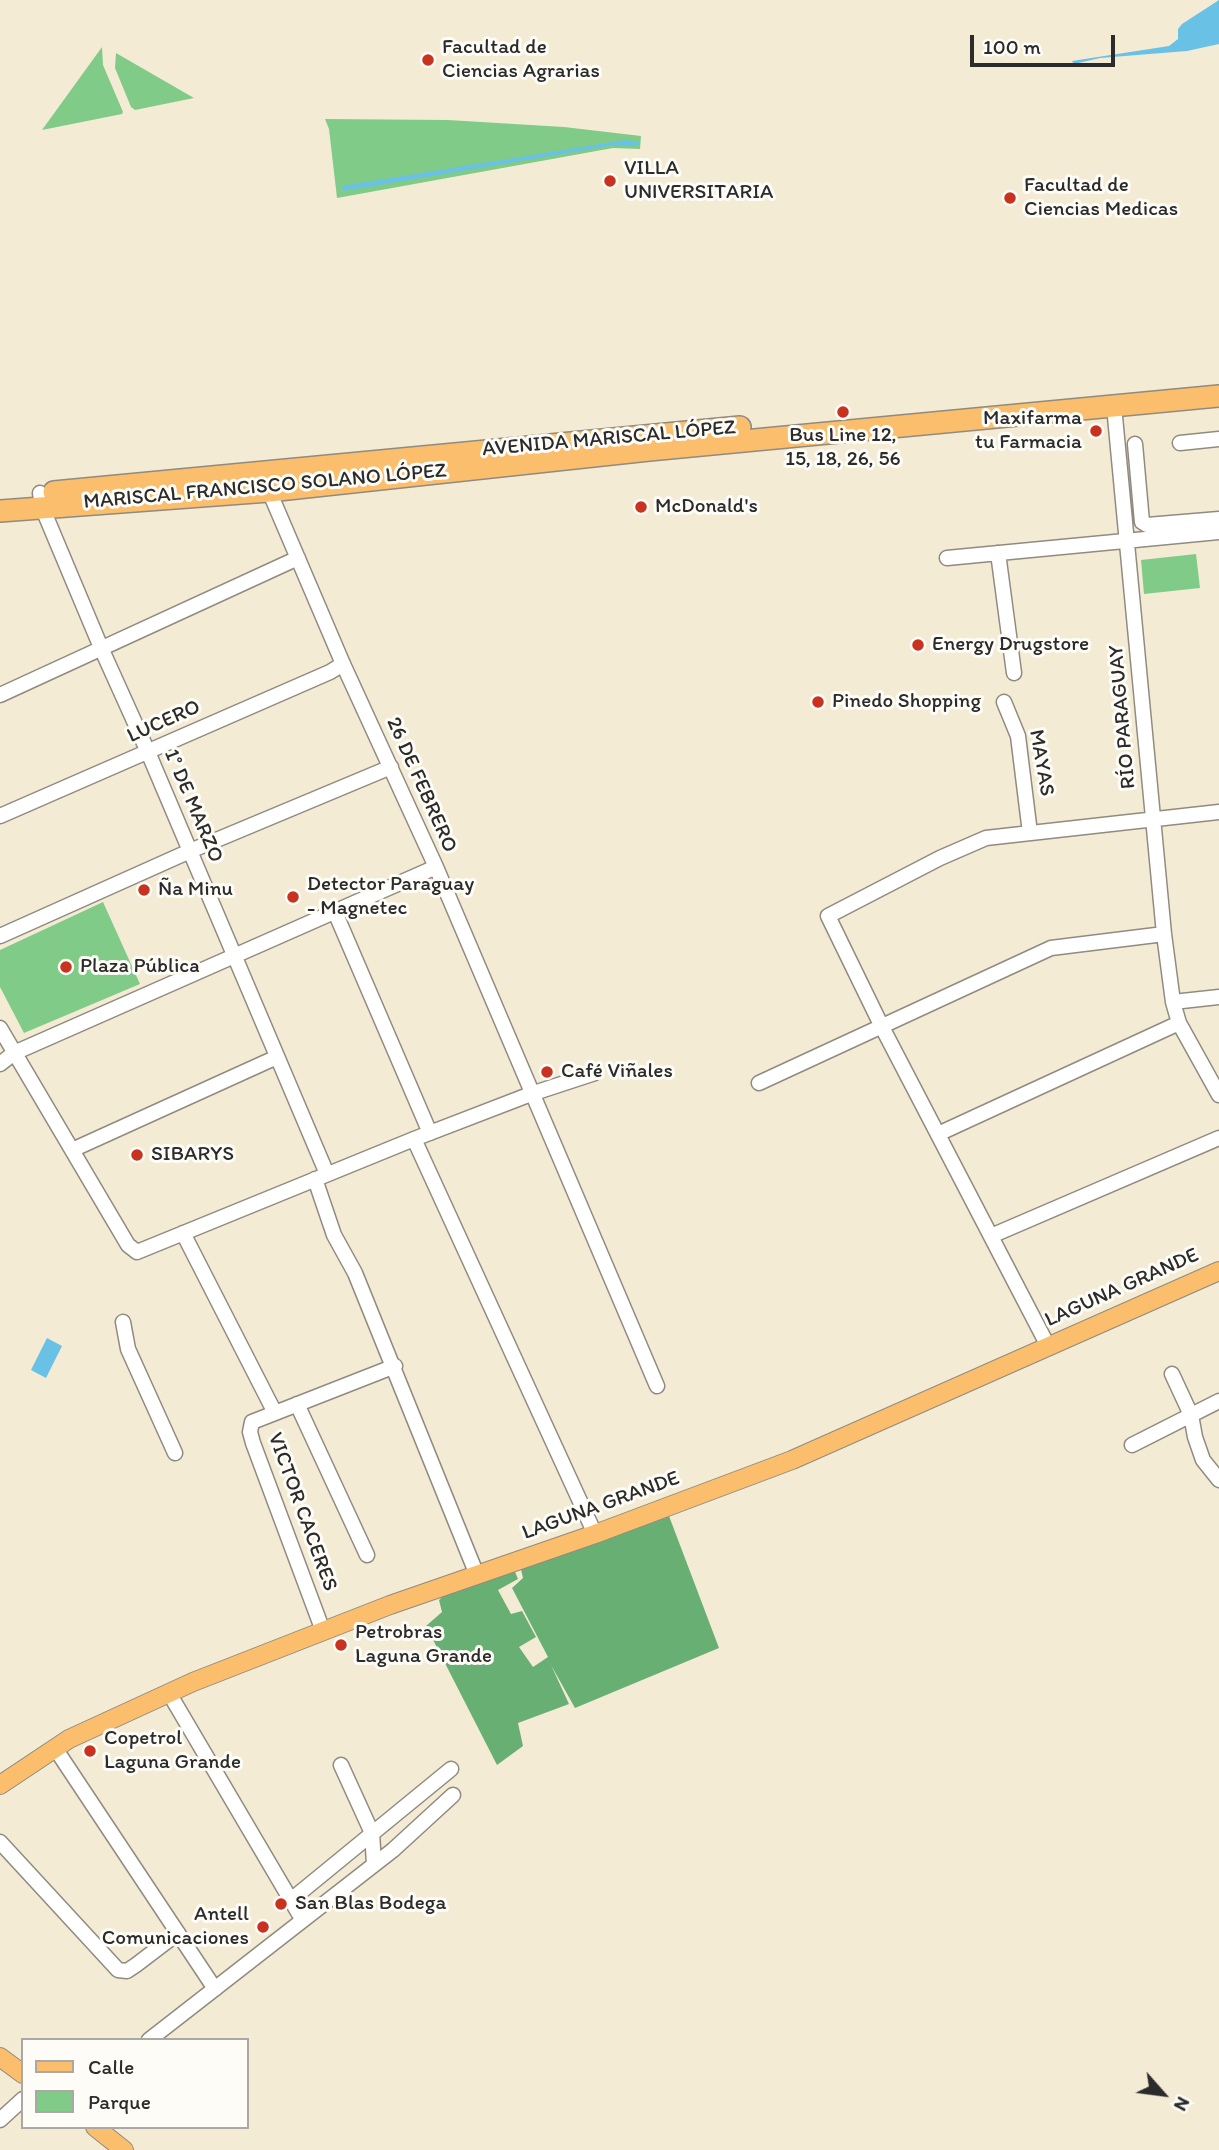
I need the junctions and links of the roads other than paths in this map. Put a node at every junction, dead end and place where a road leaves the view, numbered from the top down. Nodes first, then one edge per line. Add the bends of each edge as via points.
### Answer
1 (1219, 382) edge
2 (1219, 396) edge
3 (1114, 406) junction
4 (1219, 439) edge
5 (1180, 443) dead end
6 (1135, 444) dead end
7 (675, 447) junction
8 (727, 447) dead end
9 (265, 481) junction
10 (0, 497) edge
11 (41, 500) junction
12 (0, 511) edge
13 (1219, 519) edge
14 (1219, 532) edge
15 (1127, 540) junction
16 (998, 553) junction
17 (299, 558) junction
18 (947, 558) dead end
19 (102, 650) junction
20 (343, 664) junction
21 (1014, 673) dead end
22 (0, 695) edge
23 (1004, 702) dead end
24 (148, 752) junction
25 (391, 767) junction
26 (1219, 812) edge
27 (0, 816) edge
28 (1153, 818) junction
29 (1030, 833) junction
30 (190, 851) junction
31 (436, 867) junction
32 (335, 912) junction
33 (1164, 934) junction
34 (0, 936) edge
35 (234, 957) junction
36 (1219, 997) edge
37 (1172, 1002) junction
38 (1179, 1023) junction
39 (882, 1027) junction
40 (0, 1028) edge
41 (14, 1053) junction
42 (277, 1057) junction
43 (0, 1064) edge
44 (595, 1073) dead end
45 (759, 1083) dead end
46 (531, 1094) junction
47 (1219, 1095) edge
48 (430, 1132) junction
49 (938, 1134) junction
50 (1219, 1138) edge
51 (414, 1139) junction
52 (72, 1150) junction
53 (321, 1176) junction
54 (183, 1233) junction
55 (991, 1236) junction
56 (1219, 1271) edge
57 (123, 1322) dead end
58 (1048, 1346) junction
59 (395, 1366) junction
60 (1172, 1374) dead end
61 (657, 1386) dead end
62 (1219, 1401) edge
63 (297, 1404) junction
64 (274, 1411) junction
65 (1191, 1415) junction
66 (1132, 1445) dead end
67 (175, 1453) dead end
68 (1219, 1480) edge
69 (595, 1534) junction
70 (367, 1555) dead end
71 (477, 1575) junction
72 (323, 1631) junction
73 (169, 1693) junction
74 (55, 1748) junction
75 (341, 1765) dead end
76 (452, 1769) dead end
77 (0, 1785) edge
78 (453, 1795) dead end
79 (372, 1833) junction
80 (0, 1842) edge
81 (374, 1864) junction
82 (291, 1900) junction
83 (302, 1919) junction
84 (178, 1933) junction
85 (215, 1989) junction
86 (152, 2038) edge
87 (0, 2057) edge
88 (21, 2073) edge
89 (21, 2101) edge
90 (0, 2120) edge
91 (98, 2129) edge
92 (124, 2150) edge

1 - 9 highway, AVENIDA MARISCAL LÓPEZ
2 - 3 highway
3 - 7 highway, MARISCAL FRANCISCO SOLANO LÓPEZ
3 - 15 street, RÍO PARAGUAY
4 - 5 street
6 - 13 street via 1142,522
7 - 8 highway
7 - 9 highway, MARISCAL FRANCISCO SOLANO LÓPEZ
9 - 11 highway, AVENIDA MARISCAL LÓPEZ
9 - 17 street, 26 DE FEBRERO
10 - 11 highway, AVENIDA MARISCAL LÓPEZ
11 - 12 highway
11 - 19 street, 1° DE MARZO
14 - 15 street
15 - 16 street
15 - 28 street, RÍO PARAGUAY
16 - 18 street
16 - 21 street
17 - 19 street
17 - 20 street, 26 DE FEBRERO
19 - 22 street
19 - 24 street, 1° DE MARZO
20 - 24 street, LUCERO
20 - 25 street, 26 DE FEBRERO
23 - 29 street, MAYAS via 1018,737
24 - 27 street, LUCERO
24 - 30 street, 1° DE MARZO
25 - 30 street
25 - 31 street, 26 DE FEBRERO
26 - 28 street
28 - 29 street
28 - 33 street, RÍO PARAGUAY
29 - 39 street via 986,838 828,916
30 - 34 street
30 - 35 street, 1° DE MARZO
31 - 32 street
31 - 46 street, 26 DE FEBRERO
32 - 35 street
32 - 48 street
33 - 37 street, RÍO PARAGUAY
33 - 39 street via 1051,948
35 - 41 street
35 - 42 street, 1° DE MARZO
36 - 37 street
37 - 38 street, RÍO PARAGUAY
38 - 47 street, RÍO PARAGUAY
38 - 49 street
39 - 45 street
39 - 49 street
40 - 41 street
41 - 43 street
41 - 52 street
42 - 52 street
42 - 53 street, 1° DE MARZO
44 - 46 street
46 - 48 street
46 - 61 street, 26 DE FEBRERO
48 - 51 street
49 - 55 street
50 - 55 street
51 - 53 street
51 - 69 street
52 - 54 street via 133,1251
53 - 54 street
53 - 59 street, 1° DE MARZO via 334,1236
54 - 64 street, VICTOR CACERES
55 - 58 street
56 - 58 main road, LAGUNA GRANDE
57 - 67 street via 128,1349
58 - 69 main road, LAGUNA GRANDE via 792,1460
59 - 63 street
59 - 71 street, 1° DE MARZO
60 - 65 street
62 - 65 street
63 - 64 street
63 - 70 street
64 - 72 street, VICTOR CACERES via 251,1422 250,1432
65 - 66 street
65 - 68 street via 1203,1460
69 - 71 main road, LAGUNA GRANDE
71 - 72 main road, LAGUNA GRANDE
72 - 73 main road, LAGUNA GRANDE
73 - 74 main road, LAGUNA GRANDE
73 - 82 street
74 - 77 main road, LAGUNA GRANDE
74 - 84 street
75 - 79 street
76 - 79 street
78 - 81 street
79 - 81 street
79 - 82 street
80 - 84 street via 118,1970 136,1965
81 - 83 street
82 - 83 street
83 - 85 street
84 - 85 street
85 - 86 street
87 - 88 main road
89 - 90 street
91 - 92 main road

